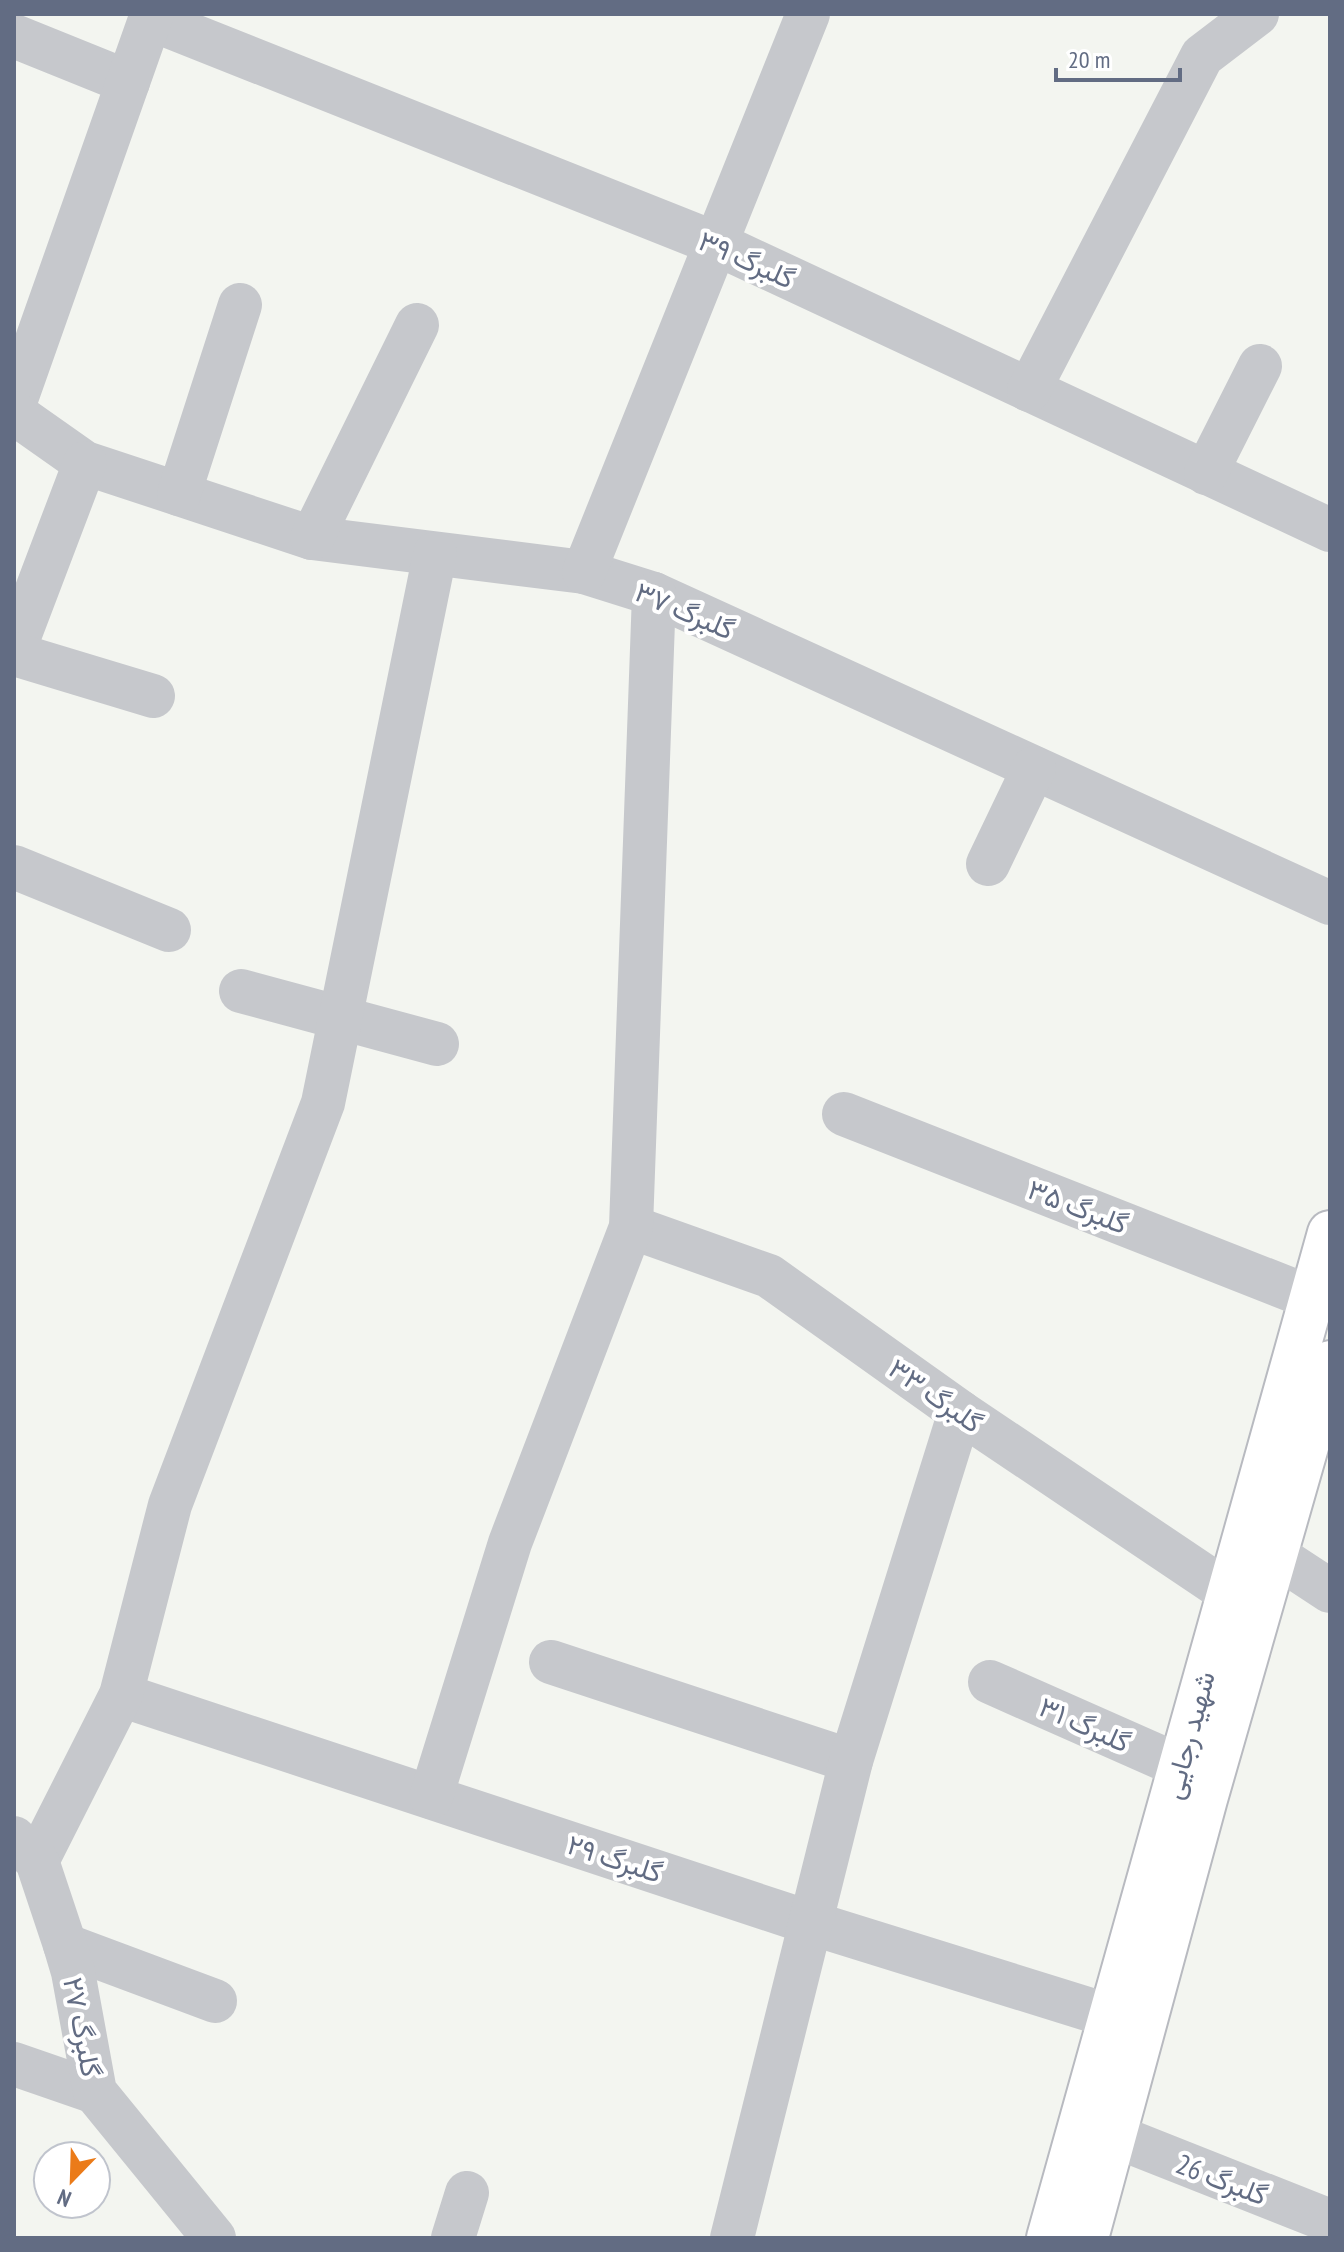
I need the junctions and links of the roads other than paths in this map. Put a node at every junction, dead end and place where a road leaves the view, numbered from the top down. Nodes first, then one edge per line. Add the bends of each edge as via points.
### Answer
1 (808, 14) edge
2 (1257, 14) edge
3 (151, 16) edge
4 (14, 36) edge
5 (128, 82) junction
6 (717, 244) junction
7 (240, 305) dead end
8 (417, 325) dead end
9 (1260, 366) dead end
10 (1029, 390) junction
11 (14, 405) edge
12 (14, 413) edge
13 (85, 463) junction
14 (1206, 473) junction
15 (179, 494) junction
16 (1330, 530) edge
17 (312, 538) junction
18 (435, 554) junction
19 (584, 572) junction
20 (654, 594) junction
21 (17, 631) edge
22 (153, 696) dead end
23 (1034, 768) junction
24 (988, 864) dead end
25 (14, 867) edge
26 (1330, 903) edge
27 (169, 930) dead end
28 (241, 991) dead end
29 (340, 1019) junction
30 (437, 1044) dead end
31 (844, 1114) dead end
32 (631, 1227) junction
33 (1330, 1233) edge
34 (1312, 1298) junction
35 (1330, 1363) edge
36 (960, 1412) junction
37 (1319, 1442) edge
38 (1275, 1555) junction
39 (1330, 1591) edge
40 (1228, 1592) junction
41 (551, 1662) dead end
42 (990, 1682) dead end
43 (121, 1695) junction
44 (851, 1761) junction
45 (1180, 1766) junction
46 (431, 1797) junction
47 (25, 1849) edge
48 (811, 1923) junction
49 (65, 1945) junction
50 (215, 2001) dead end
51 (1110, 2016) junction
52 (14, 2064) edge
53 (95, 2092) junction
54 (1115, 2136) junction
55 (467, 2193) dead end
56 (1330, 2221) edge
57 (214, 2238) edge
58 (453, 2238) edge
59 (732, 2238) edge
60 (1049, 2238) edge
61 (1086, 2238) edge

1 - 6 street
2 - 10 street via 1202,56
3 - 5 street
3 - 6 street, گلبرگ ۳۹
4 - 5 street
5 - 11 street
6 - 10 street, گلبرگ ۳۹
6 - 19 street
7 - 15 street
8 - 17 street
9 - 14 street
10 - 14 street, گلبرگ ۳۹
12 - 13 street, گلبرگ ۳۷
13 - 15 street, گلبرگ ۳۷
13 - 21 street
14 - 16 street, گلبرگ ۳۹
15 - 17 street, گلبرگ ۳۷
17 - 18 street, گلبرگ ۳۷
18 - 19 street, گلبرگ ۳۷
18 - 29 street
19 - 20 street, گلبرگ ۳۷
20 - 23 street, گلبرگ ۳۷
20 - 32 street
21 - 22 street
23 - 24 street
23 - 26 street, گلبرگ ۳۷
25 - 27 street
28 - 29 street
29 - 30 street
29 - 43 street via 323,1103 170,1505
31 - 34 street, گلبرگ ۳۵
32 - 36 street, گلبرگ ۳۳ via 769,1276
32 - 46 street via 510,1543
33 - 34 main road, شهید رجایی
34 - 40 main road, شهید رجایی
35 - 37 main road, شهید رجایی
36 - 40 street, گلبرگ ۳۳
36 - 44 street
37 - 38 main road, شهید رجایی
38 - 39 street
38 - 54 main road, شهید رجایی
40 - 45 main road, شهید رجایی
41 - 44 street
42 - 45 street, گلبرگ ۳۱
43 - 46 street, گلبرگ ۲۹
43 - 47 street
44 - 48 street
45 - 51 main road, شهید رجایی
46 - 48 street, گلبرگ ۲۹
47 - 49 street, گلبرگ ۲۷
48 - 51 street, گلبرگ ۲۹
48 - 59 street
49 - 50 street
49 - 53 street, گلبرگ ۲۷
51 - 60 main road, شهید رجایی
52 - 53 street
53 - 57 street, گلبرگ ۲۷
54 - 56 street, گلبرگ 26
54 - 61 main road, شهید رجایی
55 - 58 street

